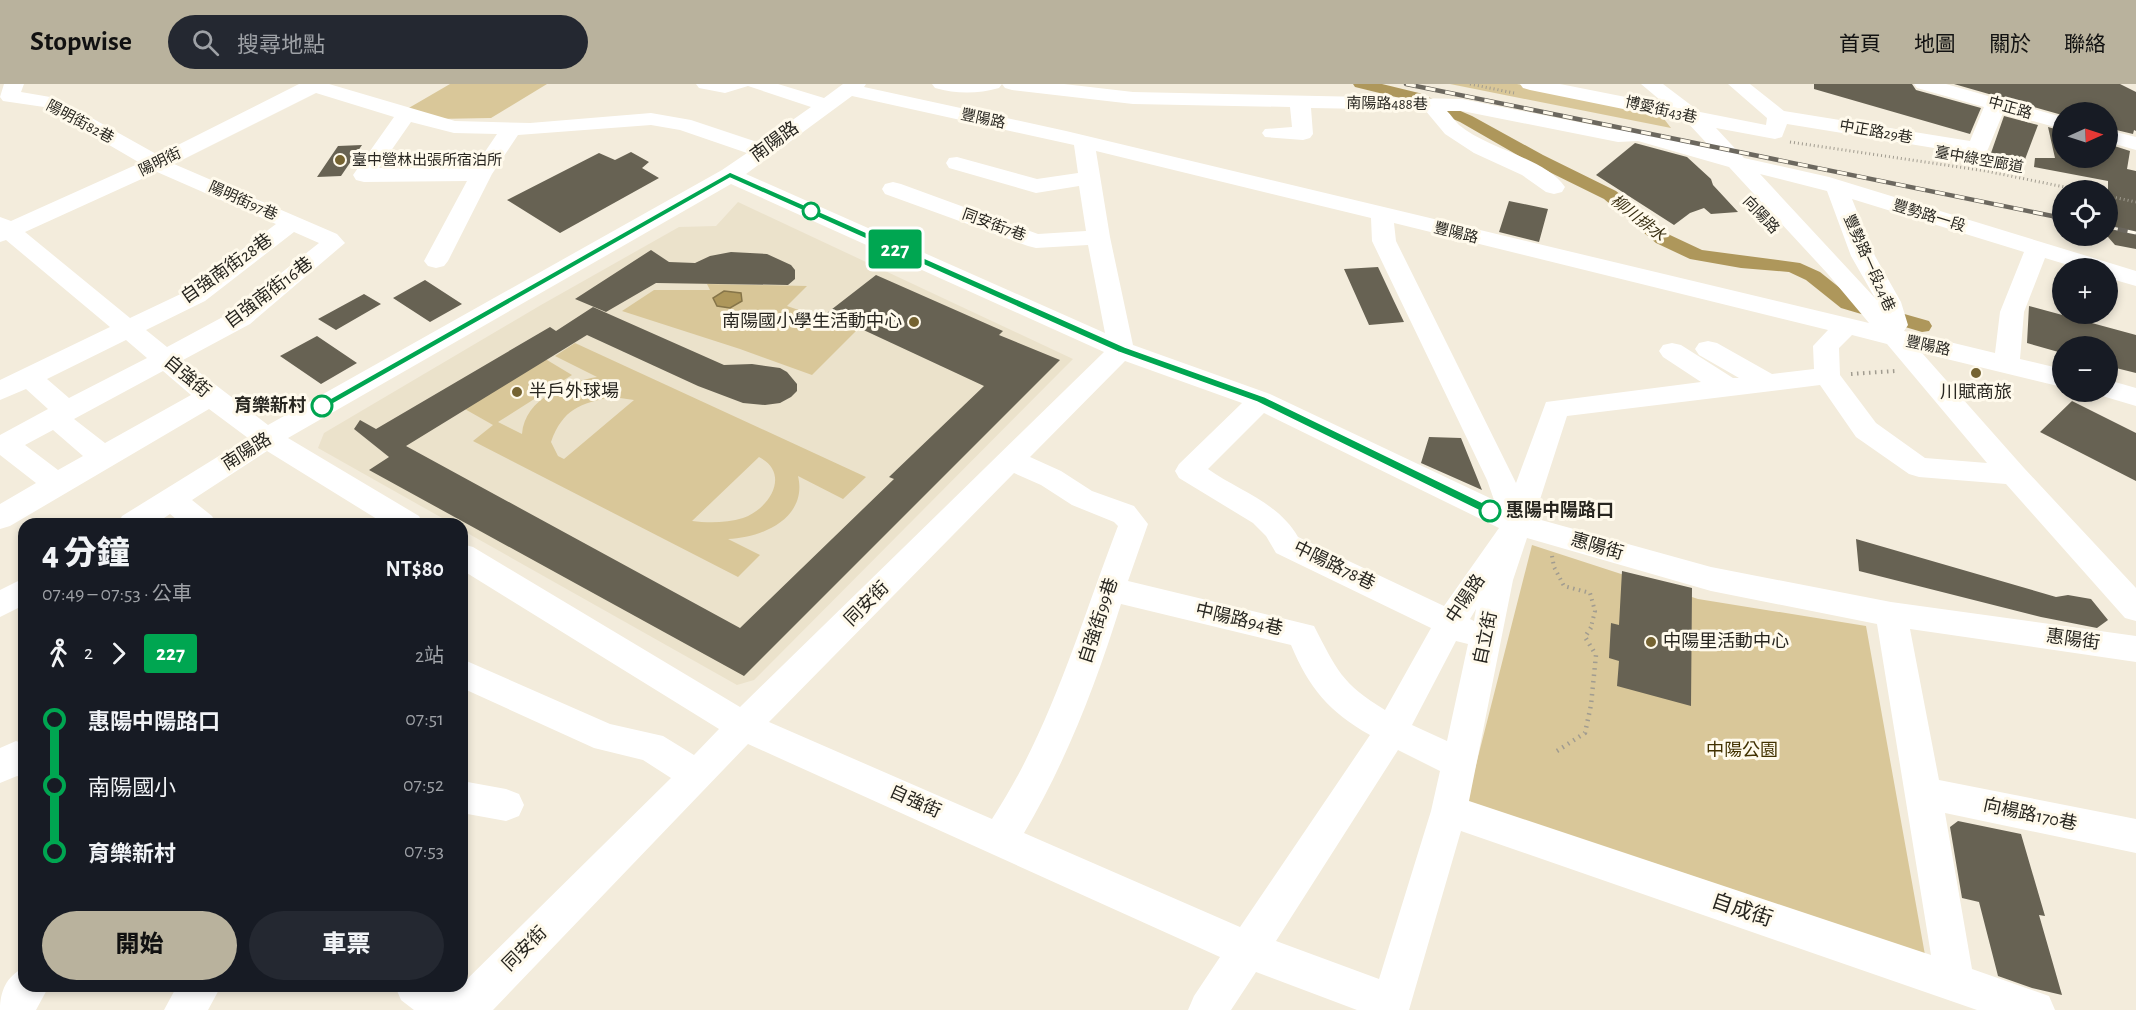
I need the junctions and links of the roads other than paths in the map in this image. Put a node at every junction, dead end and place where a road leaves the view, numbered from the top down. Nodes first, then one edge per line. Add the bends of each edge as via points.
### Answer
1 (14, 84) edge
2 (706, 84) edge
3 (740, 84) edge
4 (757, 84) edge
5 (942, 84) edge
6 (992, 84) edge
7 (1012, 84) edge
8 (1530, 84) edge
9 (1629, 84) edge
10 (1651, 84) edge
11 (1738, 84) edge
12 (1924, 84) edge
13 (313, 85) edge
14 (852, 87) edge
15 (1307, 97) edge
16 (1996, 104) junction
17 (826, 105) junction
18 (1431, 105) junction
19 (1665, 112) junction
20 (406, 114) junction
21 (1083, 115) edge
22 (1778, 116) junction
23 (1696, 119) junction
24 (2052, 120) edge
25 (465, 128) junction
26 (511, 129) junction
27 (1272, 133) dead end
28 (2118, 139) edge
29 (2134, 143) edge
30 (763, 151) junction
31 (1704, 153) junction
32 (447, 159) junction
33 (957, 163) dead end
34 (157, 164) junction
35 (1745, 165) junction
36 (481, 174) junction
37 (730, 175) junction
38 (1089, 177) junction
39 (1554, 187) dead end
40 (1837, 188) junction
41 (893, 189) dead end
42 (1382, 215) junction
43 (292, 223) junction
44 (3, 230) edge
45 (1098, 237) junction
46 (329, 238) joint
47 (2037, 250) junction
48 (2065, 258) edge
49 (436, 261) dead end
50 (2118, 273) edge
51 (2136, 279) edge
52 (1846, 327) junction
53 (128, 328) junction
54 (1898, 340) junction
55 (1708, 349) dead end
56 (1121, 350) junction
57 (1672, 351) dead end
58 (165, 359) junction
59 (2007, 364) junction
60 (2052, 375) edge
61 (1827, 376) junction
62 (28, 377) junction
63 (1768, 383) junction
64 (1729, 388) junction
65 (0, 391) edge
66 (2118, 392) edge
67 (210, 396) junction
68 (2136, 397) edge
69 (1261, 400) junction
70 (61, 414) junction
71 (268, 439) junction
72 (5, 453) edge
73 (103, 457) junction
74 (1012, 461) junction
75 (2014, 475) junction
76 (57, 484) junction
77 (172, 499) junction
78 (0, 518) edge
79 (142, 518) edge
80 (195, 518) edge
81 (400, 518) edge
82 (1517, 524) junction
83 (468, 559) edge
84 (1110, 589) junction
85 (18, 594) edge
86 (0, 605) edge
87 (2136, 609) edge
88 (1891, 614) junction
89 (1450, 623) junction
90 (1485, 642) junction
91 (2136, 649) edge
92 (468, 676) edge
93 (743, 726) junction
94 (1392, 730) junction
95 (1459, 764) junction
96 (698, 775) junction
97 (1924, 793) junction
98 (468, 798) edge
99 (506, 805) dead end
100 (1449, 811) junction
101 (2136, 836) edge
102 (1000, 839) junction
103 (1250, 950) junction
104 (1955, 983) junction
105 (25, 992) edge
106 (197, 992) edge
107 (423, 992) edge
108 (1390, 1006) edge
109 (12, 1010) edge
110 (184, 1010) edge
111 (447, 1010) edge
112 (465, 1010) edge
113 (1208, 1010) edge
114 (2035, 1010) edge

1 - 34 street, 陽明街82巷 via 10,97 49,102
2 - 3 street
4 - 17 street
5 - 6 street via 977,88
7 - 21 street, 南陽路488巷
8 - 19 street, 博愛街43巷
9 - 19 street, 向陽路
10 - 23 street, 向陽路
11 - 22 street, 中正路29巷
12 - 16 street, 中正路
13 - 20 street
13 - 34 street, 陽明街
14 - 17 street, 南陽路
14 - 21 street, 豐陽路
15 - 18 street, 南陽路488巷
15 - 21 street, 南陽路488巷
15 - 27 street via 1303,134
16 - 22 street, 中正路29巷 via 1977,149
16 - 24 street, 中正路
17 - 30 street, 南陽路
18 - 31 street, 南陽路488巷 via 1462,105 1618,136 1639,135
18 - 39 street via 1452,130 1530,170
19 - 23 street, 博愛街43巷
19 - 31 street, 向陽路
20 - 25 street
20 - 32 street via 364,175
21 - 38 street
21 - 42 street, 豐陽路
22 - 23 street, 博愛街43巷 via 1775,133
23 - 35 street, 向陽路
25 - 26 street
25 - 32 street
26 - 30 street via 651,119 684,124
26 - 36 street
28 - 29 street
30 - 37 street, 南陽路
31 - 35 street, 南陽路488巷
31 - 54 street, 向陽路 via 1835,297
32 - 36 street
33 - 38 street via 1036,186
34 - 43 street, 陽明街97巷
34 - 44 street, 陽明街
35 - 40 street, 豐勢路一段
35 - 54 street, 向陽路
36 - 49 street
37 - 56 street, 惠陽街
37 - 71 street, 南陽路
38 - 45 street
40 - 47 street, 豐勢路一段
40 - 54 street, 豐勢路一段24巷 via 1863,256 1889,302
41 - 45 street, 同安街7巷 via 1036,241
42 - 52 street, 豐陽路
42 - 82 street via 1384,241 1501,480
43 - 46 street, 陽明街97巷
43 - 53 street, 自強南街28巷 via 196,296
44 - 53 street, 自強街
45 - 56 street
46 - 58 street, 自強南街16巷 via 333,243 241,318
47 - 48 street, 豐勢路一段
47 - 59 street via 2012,312
50 - 51 street
52 - 54 street, 豐陽路
52 - 61 street via 1826,346
53 - 58 street, 自強街
53 - 62 street, 自強南街28巷
54 - 59 street, 豐陽路
54 - 75 street, 向陽路
55 - 63 street
56 - 69 street, 惠陽街
56 - 74 street, 同安街
57 - 64 street
58 - 67 street, 自強街
58 - 70 street
59 - 60 street, 豐陽路
61 - 63 street, 中陽路
61 - 75 street via 1866,430 1919,466
62 - 65 street, 自強南街28巷
62 - 70 street
63 - 64 street, 中陽路
64 - 82 street, 中陽路 via 1556,408
66 - 68 street
67 - 71 street, 自強街
67 - 73 street
69 - 82 street, 惠陽街
69 - 89 street, 中陽路78巷 via 1189,471 1229,497 1253,507 1280,530 1287,545
70 - 72 street via 5,444
70 - 73 street
71 - 77 street, 南陽路
71 - 81 street, 自強街
72 - 76 street
73 - 76 street
74 - 84 street, 自強街99巷 via 1051,478 1082,498 1124,514 1133,524
74 - 93 street, 同安街
75 - 87 street, 向陽路
76 - 78 street
77 - 79 street, 南陽路
77 - 80 street
82 - 88 street, 惠陽街 via 1711,579
82 - 89 street, 中陽路
82 - 90 street, 自立街 via 1498,580
83 - 93 street, 自強街
84 - 94 street, 中陽路94巷 via 1303,635 1330,687 1347,703
84 - 102 street, 自強街99巷 via 1060,730
85 - 86 street
88 - 91 street, 惠陽街
88 - 97 street
89 - 90 street, 中陽路78巷
89 - 94 street, 中陽路
90 - 95 street, 自立街
92 - 96 street via 606,738 651,747
93 - 96 street, 同安街
93 - 102 street, 自強街
94 - 95 street, 中陽路94巷
94 - 103 street, 中陽路
95 - 100 street, 自立街
96 - 112 street, 同安街
97 - 101 street, 向楊路170巷
97 - 104 street
98 - 99 street
100 - 104 street, 自成街
100 - 108 street, 自立街
102 - 103 street, 自強街
103 - 108 street, 自強街
103 - 113 street, 中陽路
104 - 114 street, 自成街
105 - 109 street
106 - 110 street
107 - 111 street

